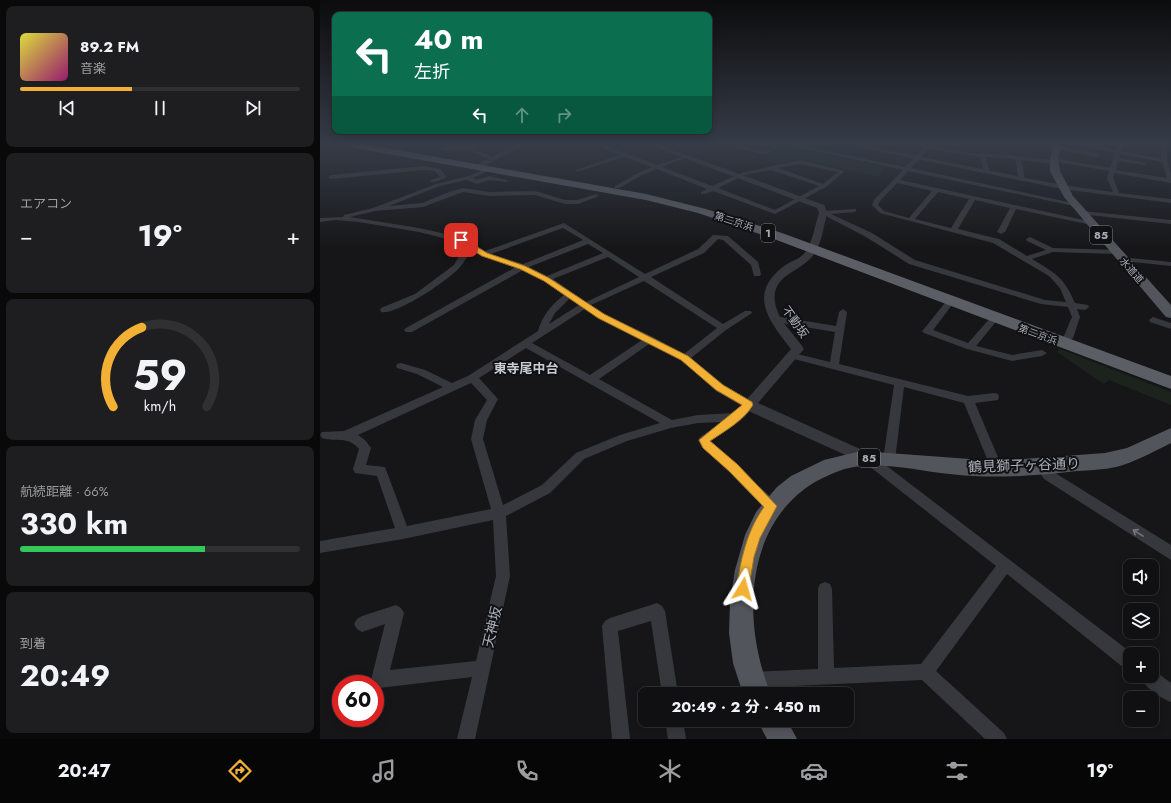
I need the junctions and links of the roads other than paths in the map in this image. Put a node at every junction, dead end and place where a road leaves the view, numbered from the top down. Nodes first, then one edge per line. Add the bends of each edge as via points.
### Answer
1 (441, 178) edge
2 (465, 178) edge
3 (468, 178) edge
4 (487, 178) edge
5 (491, 178) edge
6 (555, 178) edge
7 (568, 178) edge
8 (632, 178) edge
9 (688, 178) edge
10 (734, 178) edge
11 (746, 178) edge
12 (801, 178) edge
13 (833, 178) edge
14 (898, 178) edge
15 (948, 178) edge
16 (1058, 178) edge
17 (1110, 178) edge
18 (1022, 179) edge
19 (505, 181) dead end
20 (896, 181) junction
21 (824, 186) junction
22 (617, 187) junction
23 (1062, 187) junction
24 (713, 188) junction
25 (936, 190) junction
26 (702, 193) dead end
27 (413, 194) junction
28 (1117, 194) junction
29 (596, 196) dead end
30 (800, 198) junction
31 (973, 198) junction
32 (1171, 201) edge
33 (1074, 204) junction
34 (1014, 207) junction
35 (375, 209) junction
36 (854, 210) dead end
37 (823, 213) junction
38 (1082, 213) junction
39 (336, 218) junction
40 (320, 220) edge
41 (911, 220) junction
42 (1171, 222) edge
43 (1091, 223) junction
44 (320, 227) edge
45 (953, 231) junction
46 (1001, 232) dead end
47 (1030, 239) dead end
48 (588, 241) junction
49 (813, 247) junction
50 (473, 248) junction
51 (1052, 250) junction
52 (484, 254) junction
53 (608, 254) junction
54 (1119, 256) junction
55 (1027, 258) junction
56 (1171, 264) edge
57 (522, 267) junction
58 (757, 274) dead end
59 (644, 277) junction
60 (547, 279) junction
61 (569, 295) junction
62 (951, 301) junction
63 (585, 305) junction
64 (1072, 306) junction
65 (1085, 307) dead end
66 (384, 310) dead end
67 (843, 312) dead end
68 (748, 313) dead end
69 (1171, 314) edge
70 (995, 318) junction
71 (775, 319) junction
72 (1153, 320) dead end
73 (1171, 326) edge
74 (723, 328) junction
75 (409, 330) dead end
76 (840, 330) junction
77 (542, 334) junction
78 (1068, 338) junction
79 (650, 340) junction
80 (526, 344) junction
81 (970, 347) junction
82 (1042, 353) dead end
83 (794, 356) junction
84 (685, 358) junction
85 (401, 366) dead end
86 (834, 366) junction
87 (1171, 375) edge
88 (472, 378) junction
89 (592, 379) junction
90 (899, 383) junction
91 (1171, 383) edge
92 (452, 387) junction
93 (994, 397) dead end
94 (968, 400) junction
95 (748, 405) junction
96 (737, 417) junction
97 (671, 424) junction
98 (326, 435) dead end
99 (346, 435) junction
100 (1171, 435) edge
101 (866, 458) junction
102 (889, 460) junction
103 (1042, 467) junction
104 (997, 469) junction
105 (771, 506) junction
106 (499, 513) junction
107 (403, 533) junction
108 (320, 547) edge
109 (1171, 554) edge
110 (1005, 565) junction
111 (825, 589) dead end
112 (362, 624) dead end
113 (1123, 657) edge
114 (482, 668) junction
115 (925, 672) junction
116 (826, 676) junction
117 (1157, 683) edge
118 (669, 687) edge
119 (754, 687) edge
120 (1171, 694) edge
121 (675, 727) edge
122 (775, 727) edge
123 (466, 739) edge
124 (621, 739) edge
125 (677, 739) edge
126 (783, 739) edge
127 (998, 739) edge

1 - 27 street
2 - 27 street via 438,184
3 - 4 street via 477,182
5 - 19 street
6 - 49 highway, 第二京浜 / 1 via 680,204
7 - 22 highway, 第二京浜 / 1
8 - 22 street
9 - 24 street
10 - 24 street
11 - 30 street
12 - 21 street
13 - 21 street
14 - 20 street
15 - 33 street
16 - 23 main road, 水道道 / 85
17 - 28 street
18 - 23 street
20 - 25 street
20 - 41 street via 875,205 882,212
21 - 30 street
22 - 49 highway, 第二京浜 / 1 via 709,207
23 - 28 street
23 - 33 main road, 水道道 / 85
24 - 26 street
24 - 30 street via 775,212
25 - 31 street
25 - 41 street
27 - 35 street
28 - 32 street
29 - 35 street via 578,202 565,202 535,193 490,194 463,190 423,205
30 - 37 street via 821,207
31 - 34 street
31 - 45 street
33 - 38 main road, 水道道 / 85
34 - 43 street
34 - 46 street
35 - 39 street
36 - 37 street
37 - 49 street
37 - 64 street via 869,235 912,262 1044,302
38 - 42 street
38 - 43 main road, 水道道 / 85
39 - 40 street
39 - 44 street
39 - 50 street via 450,236
41 - 45 street
43 - 54 main road, 水道道 / 85
45 - 55 street via 996,240
47 - 51 street
48 - 52 street via 564,225
48 - 53 street
48 - 57 street
49 - 62 highway, 第二京浜 / 1
49 - 71 street, 不動坂 via 809,255 786,270 772,285 767,298
49 - 78 highway, 第二京浜 / 1
50 - 52 street
50 - 66 street via 464,254 457,266 418,296
51 - 54 street
51 - 55 street
52 - 57 street
53 - 59 street
53 - 60 street
54 - 56 street
54 - 69 main road, 水道道 / 85
55 - 64 street via 1060,281
57 - 60 street
57 - 75 street
58 - 59 street via 755,264 725,238 716,237 704,249
59 - 63 street
59 - 74 street
60 - 61 street
61 - 63 street
61 - 77 street via 549,315
62 - 70 highway, 第二京浜 / 1
62 - 81 street via 927,332
63 - 77 street
63 - 79 street via 601,316
64 - 65 street
64 - 78 street via 1076,317
67 - 76 street
68 - 74 street
70 - 81 street
70 - 91 highway, 第二京浜 / 1
71 - 76 street
71 - 83 street, 不動坂 via 798,349
72 - 73 street
74 - 84 street
76 - 86 street
77 - 80 street
78 - 87 highway, 第二京浜 / 1
79 - 84 street
79 - 89 street
80 - 88 street
80 - 89 street
81 - 82 street via 1012,358
83 - 86 street
83 - 95 street
84 - 95 street via 720,388
85 - 92 street via 421,372
86 - 90 street
88 - 92 street
88 - 106 street, 天神坂 via 493,399 481,420 477,439
89 - 97 street
90 - 94 street
90 - 102 street
92 - 99 street
93 - 94 street
94 - 104 street
95 - 96 street
95 - 101 street
96 - 97 street via 698,419
96 - 105 street via 704,440
97 - 106 street via 624,438 580,456 546,489
98 - 99 street
99 - 107 street via 358,439 365,448 359,469 381,471
100 - 103 main road, 鶴見獅子ヶ谷通り / 85 via 1117,459
101 - 102 main road, 鶴見獅子ヶ谷通り / 85
101 - 105 main road, 鶴見獅子ヶ谷通り / 85 via 854,459 821,470 784,491
101 - 110 street
102 - 104 main road, 鶴見獅子ヶ谷通り / 85
103 - 104 main road, 鶴見獅子ヶ谷通り / 85
109 -> 103 street via 1048,475
105 - 119 main road, 鶴見獅子ヶ谷通り / 85 via 761,521 748,557 741,601 743,654
106 - 107 street
106 - 114 street, 天神坂 via 503,576
107 - 108 street
110 - 113 street
110 - 115 street
111 - 116 street
112 - 114 street via 396,613 379,680
114 - 123 street, 天神坂
115 - 116 street
115 - 127 street
116 - 119 street
117 - 120 street
118 - 124 street via 657,611 610,626
121 - 125 street
122 - 126 main road

